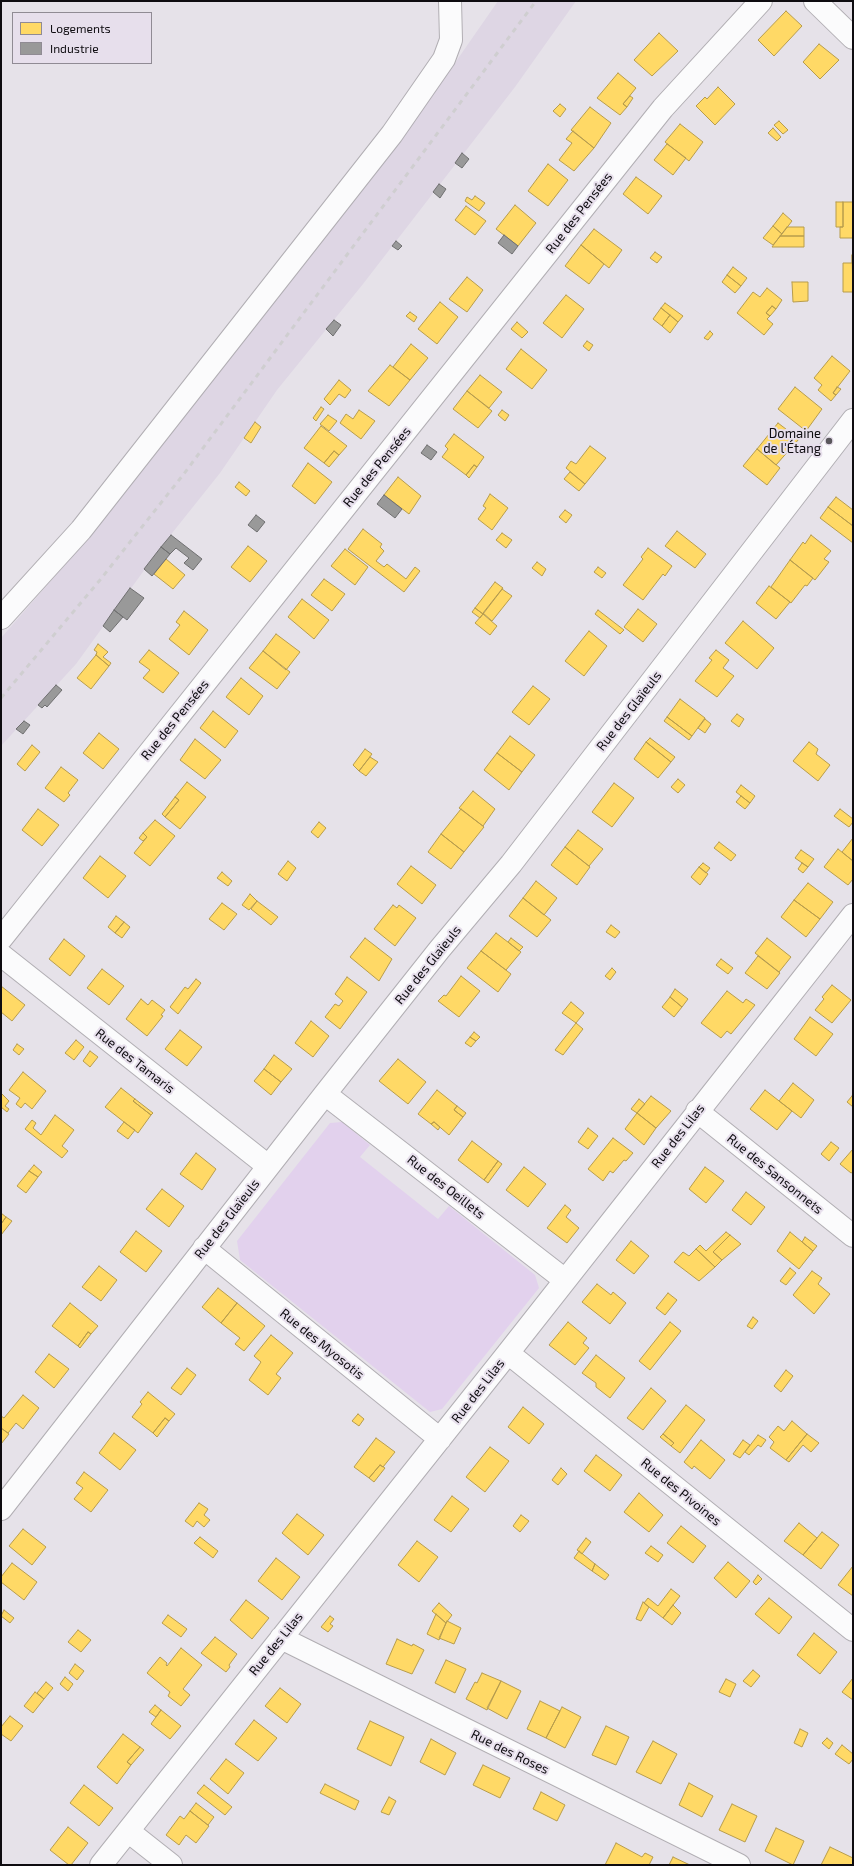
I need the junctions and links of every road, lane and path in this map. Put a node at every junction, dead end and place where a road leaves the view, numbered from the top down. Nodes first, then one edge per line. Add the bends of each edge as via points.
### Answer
1 (450, 1) edge
2 (761, 1) edge
3 (815, 1) edge
4 (853, 38) edge
5 (853, 420) edge
6 (1, 618) edge
7 (853, 915) edge
8 (1, 939) edge
9 (1, 955) edge
10 (325, 1094) junction
11 (697, 1111) junction
12 (268, 1166) junction
13 (853, 1236) edge
14 (204, 1248) junction
15 (565, 1280) junction
16 (508, 1353) junction
17 (440, 1439) junction
18 (1, 1509) edge
19 (853, 1630) edge
20 (281, 1638) junction
21 (128, 1831) junction
22 (101, 1865) edge
23 (171, 1865) edge
24 (738, 1865) edge

1 - 6 street via 451,40 444,59 392,134 81,530
2 - 8 street, Rue des Pensées via 663,108
3 - 4 street
5 - 10 street, Rue des Glaïeuls via 511,864
7 - 11 street, Rue des Lilas
9 - 12 street, Rue des Tamaris
10 - 12 street, Rue des Glaïeuls
10 - 15 street, Rue des Oeillets
11 - 13 street, Rue des Sansonnets
11 - 15 street, Rue des Lilas
12 - 14 street, Rue des Glaïeuls
14 - 17 street, Rue des Myosotis
14 - 18 street, Rue des Glaïeuls
15 - 16 street, Rue des Lilas
16 - 17 street, Rue des Lilas
16 - 19 street, Rue des Pivoines
17 - 20 street, Rue des Lilas
20 - 21 street, Rue des Lilas
20 - 24 street, Rue des Roses
21 - 22 street, Rue des Lilas
21 - 23 street

